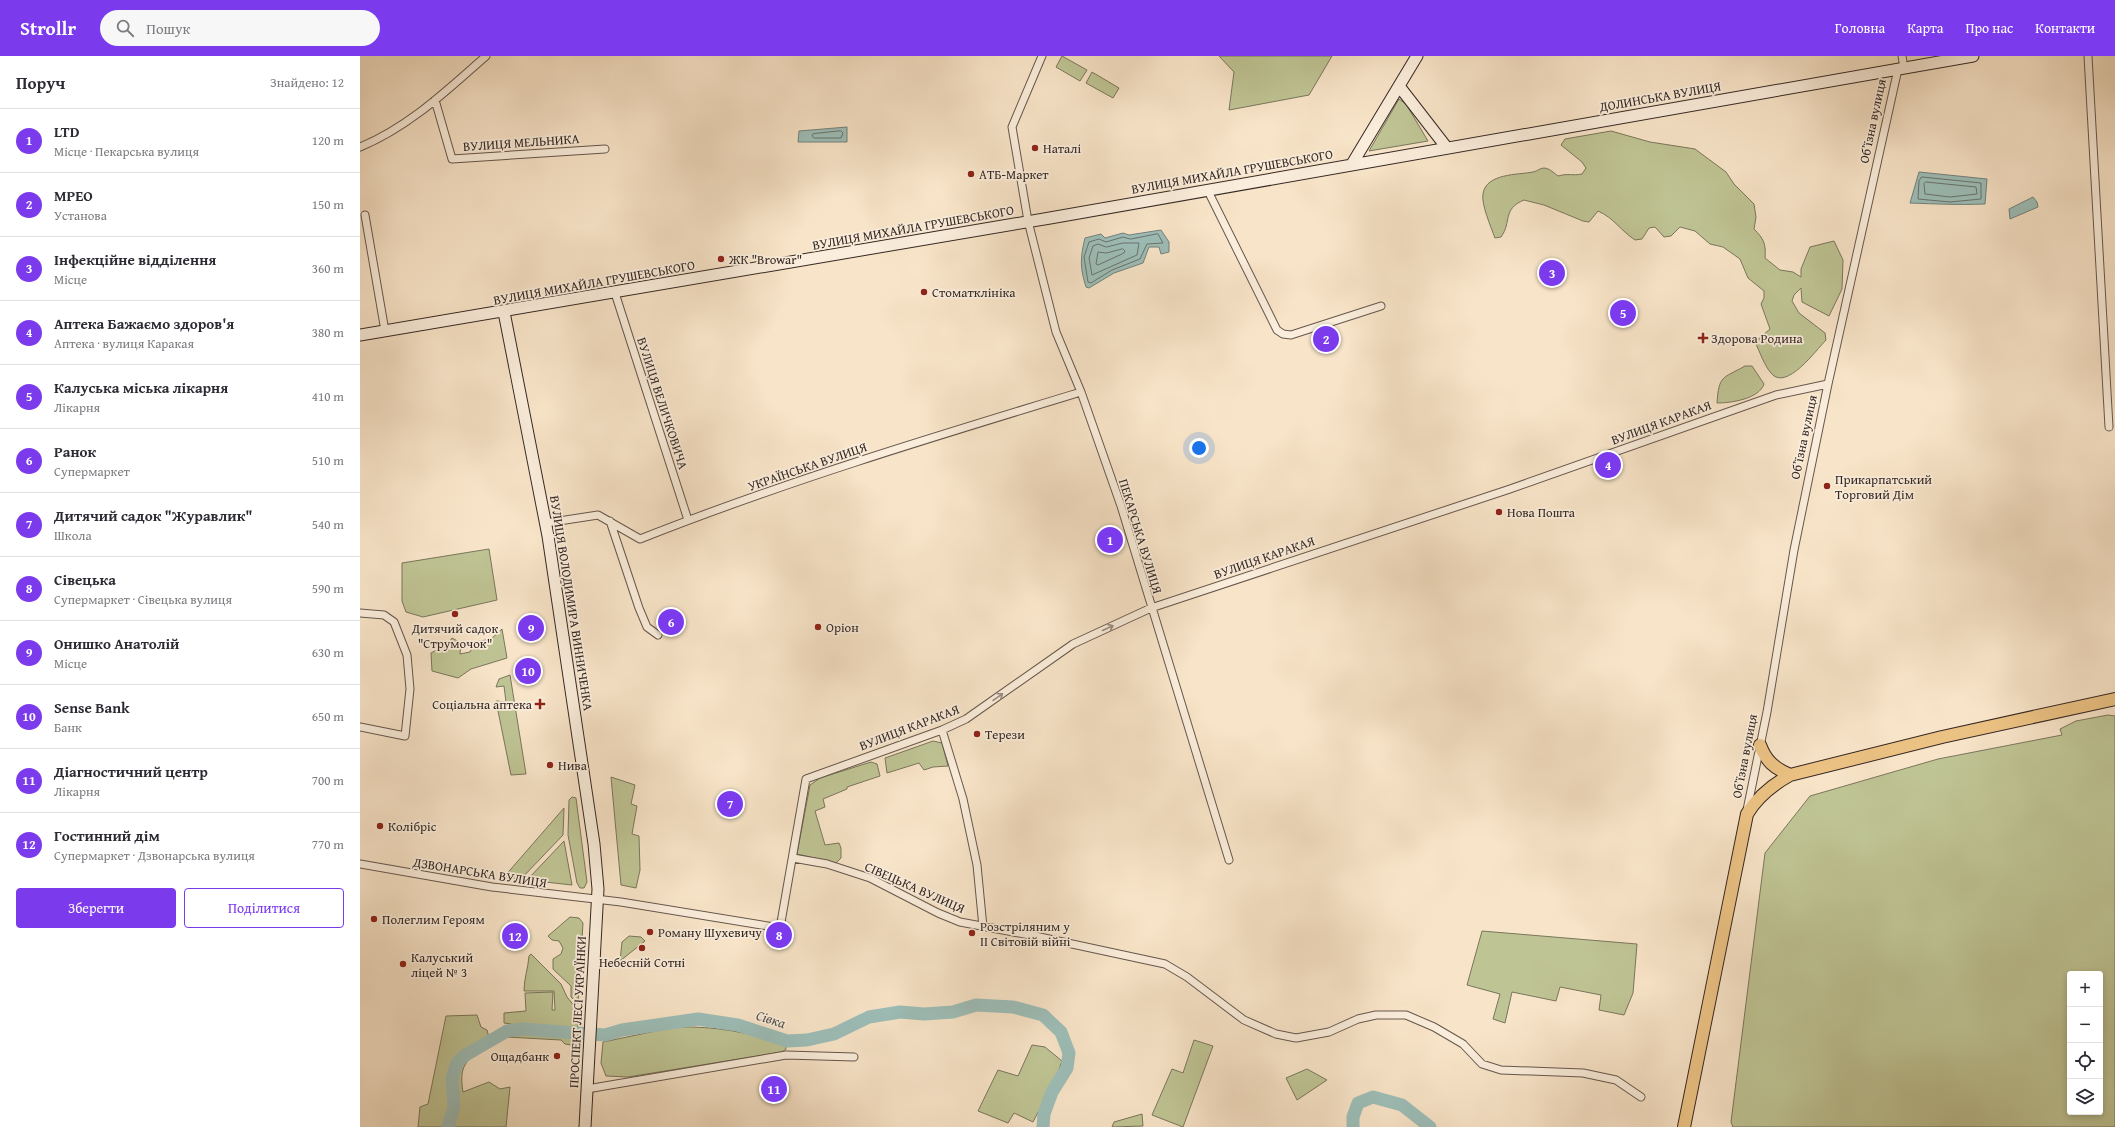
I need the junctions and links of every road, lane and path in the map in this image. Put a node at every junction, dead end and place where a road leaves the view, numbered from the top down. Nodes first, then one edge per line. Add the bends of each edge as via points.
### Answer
1 (486, 56) edge
2 (1042, 56) edge
3 (1417, 56) edge
4 (1902, 56) edge
5 (1973, 56) edge
6 (2088, 56) edge
7 (1901, 68) junction
8 (1399, 86) junction
9 (435, 100) junction
10 (360, 147) edge
11 (1447, 148) junction
12 (605, 149) dead end
13 (1352, 164) junction
14 (1206, 189) junction
15 (365, 215) dead end
16 (1028, 221) junction
17 (615, 293) junction
18 (1381, 306) dead end
19 (504, 312) junction
20 (385, 331) junction
21 (360, 336) edge
22 (1828, 384) junction
23 (1081, 392) junction
24 (2109, 428) dead end
25 (688, 520) junction
26 (610, 521) junction
27 (546, 523) junction
28 (1151, 608) junction
29 (360, 613) edge
30 (658, 635) dead end
31 (2115, 699) edge
32 (360, 727) edge
33 (942, 730) junction
34 (1760, 745) junction
35 (1790, 775) junction
36 (1747, 814) junction
37 (793, 858) junction
38 (1229, 860) dead end
39 (360, 864) edge
40 (597, 899) junction
41 (983, 926) junction
42 (854, 1057) dead end
43 (587, 1089) junction
44 (1641, 1097) dead end
45 (585, 1127) edge
46 (1684, 1127) edge

1 - 9 street
2 - 16 street, ПЕКАРСЬКА ВУЛИЦЯ via 1012,127
3 - 8 main road
4 - 7 street
5 - 7 main road, ДОЛИНСЬКА ВУЛИЦЯ
6 - 24 street
7 - 11 main road, ДОЛИНСЬКА ВУЛИЦЯ
7 - 22 street, Обʼїзна вулиця
8 - 11 main road
8 - 13 main road
9 - 10 street via 395,130
9 - 12 street, ВУЛИЦЯ МЕЛЬНИКА via 452,159
11 - 13 main road, ДОЛИНСЬКА ВУЛИЦЯ
13 - 14 main road, ВУЛИЦЯ МИХАЙЛА ГРУШЕВСЬКОГО
14 - 16 main road, ВУЛИЦЯ МИХАЙЛА ГРУШЕВСЬКОГО
14 - 18 street via 1277,330 1291,335
15 - 20 street
16 - 17 main road, ВУЛИЦЯ МИХАЙЛА ГРУШЕВСЬКОГО
16 - 23 street, ПЕКАРСЬКА ВУЛИЦЯ via 1056,332
17 - 19 main road, ВУЛИЦЯ МИХАЙЛА ГРУШЕВСЬКОГО
17 - 25 street, ВУЛИЦЯ ВЕЛИЧКОВИЧА
19 - 20 main road, ВУЛИЦЯ МИХАЙЛА ГРУШЕВСЬКОГО
19 - 27 main road, ВУЛИЦЯ ВОЛОДИМИРА ВИННИЧЕНКА
20 - 21 main road, ВУЛИЦЯ МИХАЙЛА ГРУШЕВСЬКОГО
22 - 28 street, ВУЛИЦЯ КАРАКАЯ via 1776,394 1510,489
22 - 34 street, Обʼїзна вулиця via 1794,550
23 - 25 street, УКРАЇНСЬКА ВУЛИЦЯ via 868,458
23 - 28 street, ПЕКАРСЬКА ВУЛИЦЯ via 1121,506
25 - 26 street, УКРАЇНСЬКА ВУЛИЦЯ via 640,539
26 - 27 street, УКРАЇНСЬКА ВУЛИЦЯ via 598,515
26 - 30 street via 647,627
27 - 40 main road, ВУЛИЦЯ ВОЛОДИМИРА ВИННИЧЕНКА via 594,844
33 -> 28 street, ВУЛИЦЯ КАРАКАЯ via 966,719 1073,644
28 - 38 street, ПЕКАРСЬКА ВУЛИЦЯ
29 - 32 street via 384,615 394,622 407,655 410,689 405,736
31 - 35 main road, Обʼїзна вулиця via 1942,737
33 - 37 street, ВУЛИЦЯ КАРАКАЯ via 806,779
33 - 41 street via 964,799 977,865
34 - 35 main road via 1772,766
34 - 36 street, Обʼїзна вулиця
35 - 36 main road, Обʼїзна вулиця via 1775,783 1756,800
36 - 46 main road, Обʼїзна вулиця
37 - 40 street via 780,928
37 - 41 street, СІВЕЦЬКА ВУЛИЦЯ via 827,864 870,878 938,913 960,922
39 - 40 street, ДЗВОНАРСЬКА ВУЛИЦЯ via 492,887
40 - 43 main road, ПРОСПЕКТ ЛЕСІ УКРАЇНКИ
41 - 44 street, СІВЕЦЬКА ВУЛИЦЯ via 1165,964 1187,977 1244,1020 1276,1034 1296,1038 1329,1032 1358,1019 1376,1015 1406,1015 1434,1027 1463,1044 1482,1064 1501,1070 1590,1074 1616,1080
42 - 43 street via 786,1055
43 - 45 main road, ПРОСПЕКТ ЛЕСІ УКРАЇНКИ

